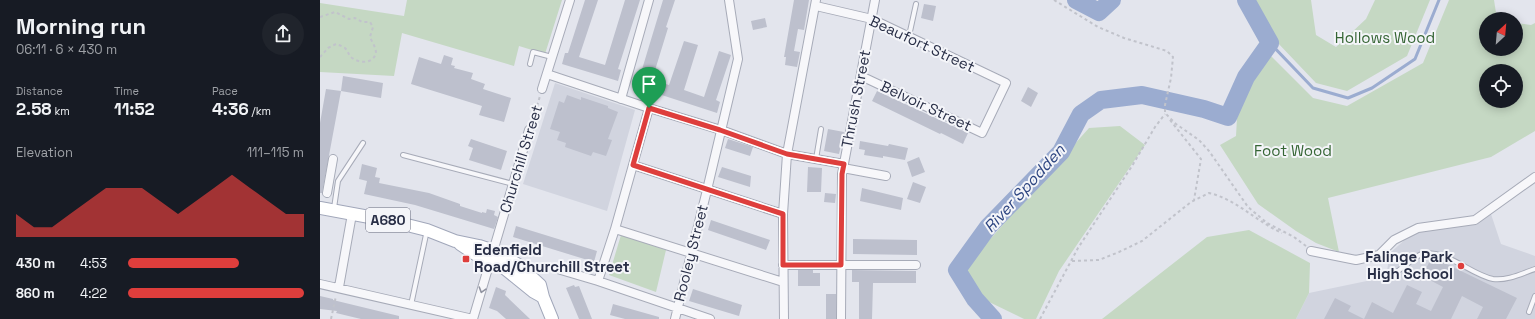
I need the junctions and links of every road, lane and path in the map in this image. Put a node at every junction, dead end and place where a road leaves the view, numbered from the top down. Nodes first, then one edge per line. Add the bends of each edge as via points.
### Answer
1 (570, 0) edge
2 (649, 0) edge
3 (729, 0) edge
4 (875, 0) edge
5 (1054, 0) edge
6 (816, 3) edge
7 (916, 4) dead end
8 (320, 17) edge
9 (872, 19) junction
10 (909, 36) junction
11 (320, 57) edge
12 (552, 57) junction
13 (530, 64) dead end
14 (547, 74) junction
15 (861, 76) junction
16 (542, 89) joint
17 (620, 98) junction
18 (997, 102) joint
19 (649, 108) junction
20 (1165, 114) junction
21 (530, 130) joint
22 (720, 130) junction
23 (821, 130) dead end
24 (363, 143) dead end
25 (787, 154) junction
26 (403, 155) dead end
27 (333, 159) dead end
28 (816, 160) junction
29 (633, 165) junction
30 (843, 166) junction
31 (886, 176) dead end
32 (1535, 176) edge
33 (330, 178) junction
34 (338, 181) junction
35 (513, 184) junction
36 (707, 190) junction
37 (327, 193) dead end
38 (1194, 200) junction
39 (320, 208) edge
40 (333, 211) junction
41 (352, 214) junction
42 (783, 214) junction
43 (615, 229) junction
44 (427, 230) junction
45 (1294, 237) junction
46 (1311, 251) joint
47 (691, 253) junction
48 (492, 256) junction
49 (1072, 261) junction
50 (783, 265) junction
51 (841, 265) junction
52 (916, 265) dead end
53 (554, 268) dead end
54 (1535, 269) edge
55 (1388, 279) dead end
56 (598, 281) junction
57 (783, 282) junction
58 (320, 284) edge
59 (338, 287) junction
60 (1535, 296) edge
61 (411, 305) junction
62 (678, 307) junction
63 (1530, 312) dead end
64 (331, 319) edge
65 (473, 319) edge
66 (552, 319) edge
67 (675, 319) edge
68 (710, 319) edge
69 (784, 319) edge
70 (841, 319) edge
71 (1040, 319) edge

1 - 12 street, Churchill Street
2 - 17 street
3 - 22 street, Rooley Street via 738,59
4 - 9 street, Thrush Street
5 - 20 path via 1098,27 1167,51 1173,57
6 - 9 street, Beaufort Street
6 - 25 street
7 - 10 lane
8 - 11 path via 335,12 349,19 370,22 373,27 370,37 376,48 376,53 368,61 351,58 344,48 336,44
9 - 10 street, Beaufort Street
9 - 15 street, Thrush Street
10 - 18 street, Beaufort Street via 1006,83
12 - 13 lane via 533,52
12 - 14 street, Churchill Street
14 - 16 street, Churchill Street
14 - 17 street
15 - 18 street, Belvoir Street via 982,133
15 - 30 street, Thrush Street
16 - 21 path, Churchill Street
17 - 19 street
19 - 22 street
19 - 29 street
20 - 38 path via 1201,159
20 - 45 path via 1209,151 1248,207 1266,223
20 - 49 path
21 - 35 street, Churchill Street
22 - 25 street
22 - 36 street, Rooley Street
23 - 28 lane
24 - 34 lane
25 - 28 street
25 - 42 street
26 - 35 lane
27 - 33 street
28 - 30 street
29 - 36 street
29 - 43 street
30 - 31 street
30 - 51 street, Thrush Street
32 - 46 street via 1475,220 1418,228 1394,240 1380,255 1356,260
33 - 34 street
33 - 37 street
34 - 40 lane
35 - 48 street, Churchill Street
36 - 42 street
36 - 47 street, Rooley Street
38 - 45 path via 1209,193 1217,195 1269,227
38 - 49 path via 1142,241 1099,260
39 - 40 main road, A680
40 - 41 main road, A680
41 - 44 main road, A680
41 - 59 street
42 - 50 street
43 - 47 street
43 - 56 street
44 - 48 main road, A680 via 455,241 480,246
44 - 61 lane
45 - 46 path
47 - 57 street
47 - 62 street, Rooley Street
48 -> 65 street, Churchill Street
48 - 66 main road, A680 via 517,264 540,285
49 - 71 path
50 - 51 street
50 - 57 street
51 - 52 street
51 - 70 street, Thrush Street
53 - 56 street
54 - 55 lane via 1512,277 1494,279 1435,253 1421,254
56 - 62 street
57 - 69 street
58 - 59 street
59 - 61 street
59 - 64 path
60 - 63 lane
61 - 65 street
62 - 67 street, Rooley Street
62 - 68 street

